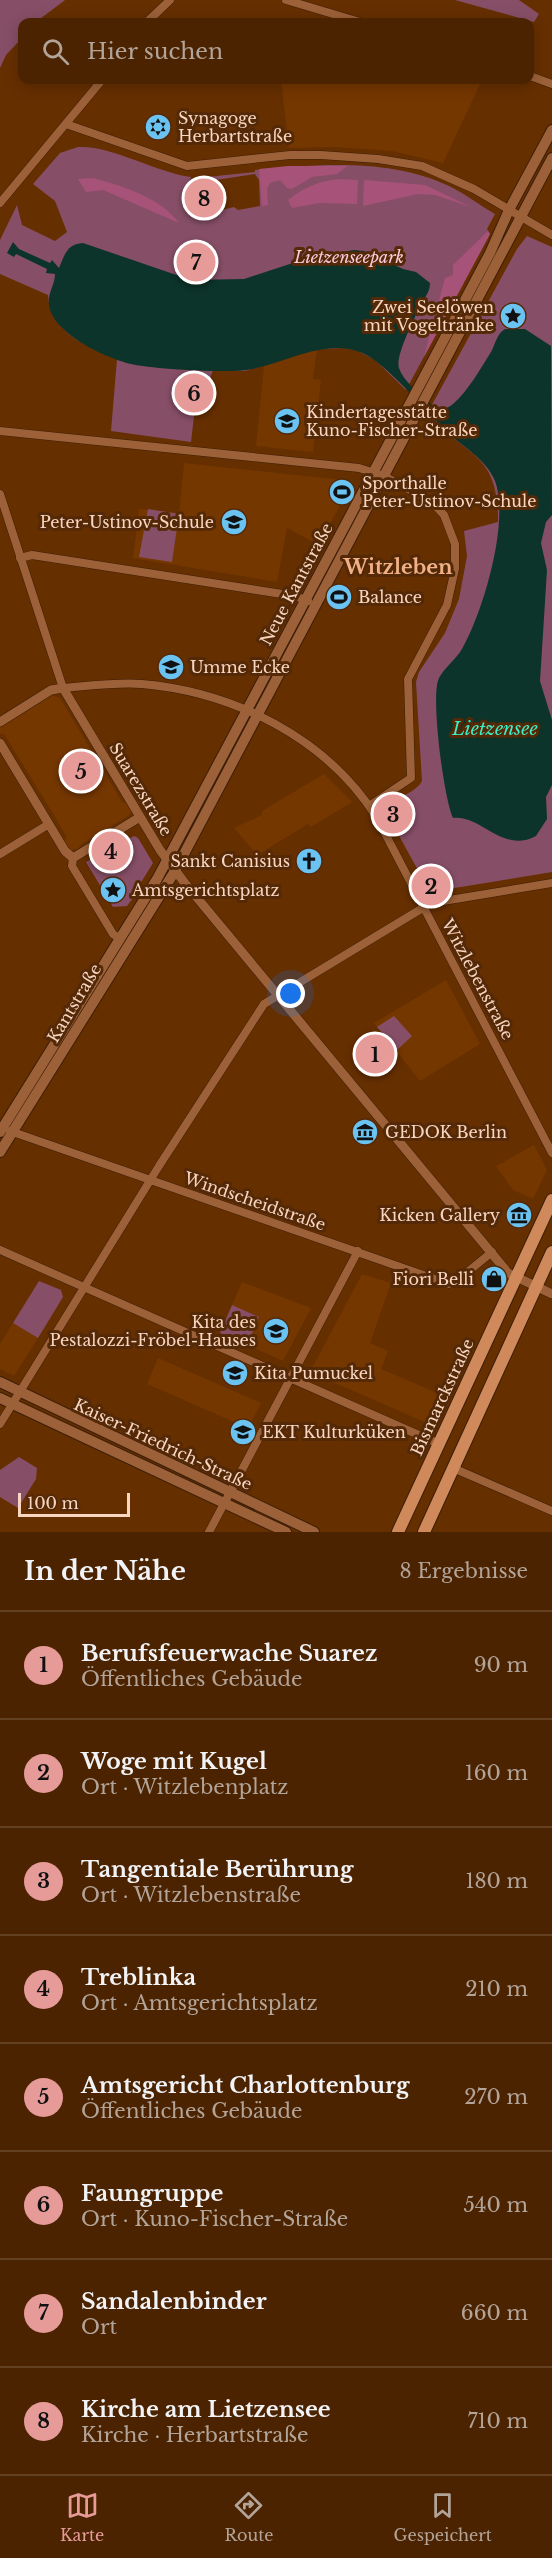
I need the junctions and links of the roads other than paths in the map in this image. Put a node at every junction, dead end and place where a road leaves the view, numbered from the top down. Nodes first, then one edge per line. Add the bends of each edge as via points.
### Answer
1 (170, 0) edge
2 (286, 0) edge
3 (151, 18) edge
4 (347, 18) edge
5 (534, 77) edge
6 (99, 84) edge
7 (552, 84) edge
8 (66, 124) junction
9 (552, 130) edge
10 (552, 158) edge
11 (0, 203) edge
12 (509, 210) junction
13 (520, 217) junction
14 (552, 235) edge
15 (429, 380) junction
16 (0, 431) edge
17 (378, 474) junction
18 (0, 494) edge
19 (20, 558) junction
20 (311, 601) junction
21 (63, 688) junction
22 (252, 711) junction
23 (1, 720) edge
24 (0, 743) edge
25 (369, 806) junction
26 (140, 817) junction
27 (49, 824) junction
28 (0, 854) edge
29 (71, 856) junction
30 (166, 861) junction
31 (175, 871) junction
32 (552, 883) edge
33 (423, 906) junction
34 (120, 939) junction
35 (276, 997) junction
36 (4, 1130) edge
37 (0, 1152) edge
38 (552, 1153) edge
39 (151, 1179) junction
40 (552, 1200) edge
41 (0, 1250) edge
42 (357, 1251) junction
43 (492, 1252) junction
44 (552, 1252) edge
45 (516, 1276) junction
46 (536, 1286) junction
47 (84, 1287) junction
48 (552, 1294) edge
49 (292, 1378) junction
50 (0, 1382) edge
51 (20, 1392) junction
52 (0, 1398) edge
53 (13, 1403) junction
54 (0, 1424) edge
55 (439, 1443) junction
56 (453, 1468) junction
57 (230, 1492) junction
58 (224, 1503) junction
59 (552, 1511) edge
60 (209, 1532) edge
61 (286, 1532) edge
62 (314, 1532) edge
63 (398, 1532) edge
64 (424, 1532) edge

1 - 3 street
2 - 4 street
5 - 7 street
6 - 8 street
8 - 11 street
8 - 12 street via 187,166 291,155 401,162 443,174
9 - 12 main road, Neue Kantstraße
10 - 13 main road, Neue Kantstraße
12 - 13 street
12 - 15 main road, Neue Kantstraße
13 - 14 street
13 - 15 main road, Neue Kantstraße
15 - 17 main road, Neue Kantstraße
16 - 17 street via 359,468
17 - 20 main road, Neue Kantstraße
17 - 25 street via 440,509 452,528 456,558 447,605 408,679 411,778
18 - 19 street, Suarezstraße
19 - 20 street via 32,555
19 - 21 street, Suarezstraße
20 - 22 main road, Neue Kantstraße
21 - 22 street, Witzlebenstraße via 142,684 189,692
21 - 23 street, Witzlebenstraße via 51,690
21 - 26 street, Suarezstraße
22 - 25 street, Witzlebenstraße via 321,755
22 - 30 main road, Neue Kantstraße
22 - 31 main road, Neue Kantstraße
24 - 27 street
25 - 33 street, Witzlebenstraße
26 - 29 street
26 - 30 street, Suarezstraße
27 - 28 street
27 - 29 street
29 - 34 street via 72,866
30 - 31 street, Suarezstraße
30 - 34 main road, Kantstraße
31 - 35 street, Suarezstraße
31 - 36 main road, Kantstraße
32 - 33 street
33 - 35 street
33 - 38 street, Witzlebenstraße
34 - 36 main road, Kantstraße
35 - 39 street via 264,1005
35 - 43 street, Suarezstraße
36 - 37 main road, Kantstraße
36 - 39 street, Windscheidstraße
39 - 42 street, Windscheidstraße
39 - 47 street
40 - 45 main road, Bismarckstraße
41 - 47 street
42 - 43 street, Windscheidstraße via 449,1284
42 - 49 street
43 - 45 street, Suarezstraße
44 - 46 main road
45 - 46 street, Suarezstraße
45 - 55 main road, Bismarckstraße
46 - 48 street, Suarezstraße
46 - 56 main road
47 - 49 street
47 - 51 street
49 - 55 street
49 - 57 street
50 - 51 main road, Kaiser-Friedrich-Straße
51 - 53 street
51 - 57 main road, Kaiser-Friedrich-Straße
52 - 53 main road, Kaiser-Friedrich-Straße
53 - 54 street
53 - 58 main road, Kaiser-Friedrich-Straße
55 - 63 main road, Bismarckstraße
56 - 59 street
56 - 64 main road
57 - 58 street
57 - 62 main road, Kaiser-Friedrich-Straße
58 - 60 street
58 - 61 main road, Kaiser-Friedrich-Straße

